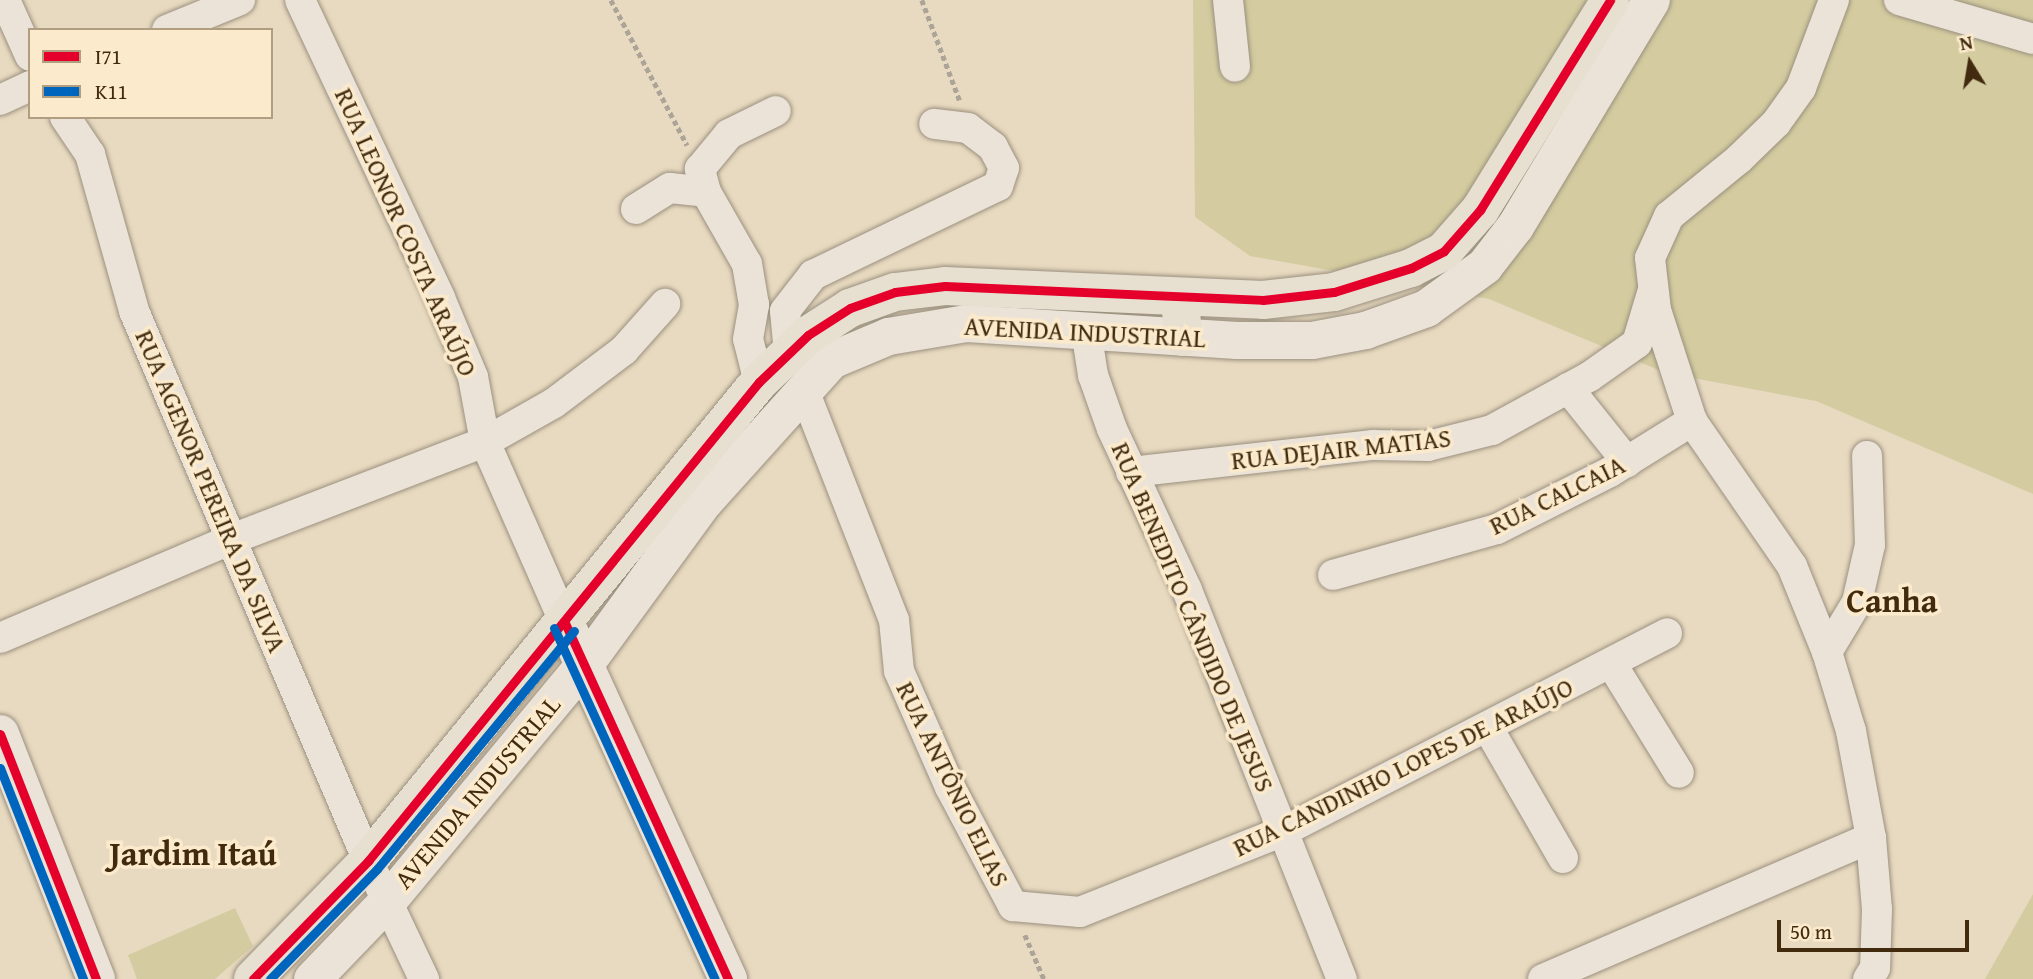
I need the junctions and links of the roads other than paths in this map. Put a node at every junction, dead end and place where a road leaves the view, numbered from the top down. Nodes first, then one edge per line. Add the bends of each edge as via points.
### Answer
1 (5, 0) edge
2 (240, 0) edge
3 (300, 0) edge
4 (1228, 0) edge
5 (1610, 0) edge
6 (1651, 0) edge
7 (1834, 0) edge
8 (1899, 0) edge
9 (172, 28) edge
10 (2033, 39) edge
11 (28, 52) edge
12 (1235, 67) dead end
13 (28, 87) edge
14 (0, 100) edge
15 (776, 111) dead end
16 (66, 119) edge
17 (934, 124) dead end
18 (703, 180) junction
19 (636, 209) dead end
20 (1654, 289) junction
21 (1180, 297) junction
22 (665, 304) dead end
23 (1086, 330) junction
24 (1182, 337) junction
25 (789, 353) junction
26 (759, 382) junction
27 (803, 388) junction
28 (1568, 388) junction
29 (1692, 421) junction
30 (485, 442) junction
31 (1867, 456) dead end
32 (1627, 462) junction
33 (1131, 472) junction
34 (232, 539) junction
35 (1333, 575) dead end
36 (565, 622) junction
37 (1667, 633) dead end
38 (0, 638) edge
39 (1827, 652) junction
40 (586, 662) junction
41 (1611, 663) junction
42 (1488, 728) junction
43 (0, 734) edge
44 (1679, 773) dead end
45 (1284, 831) junction
46 (1871, 838) junction
47 (1563, 858) dead end
48 (368, 861) junction
49 (389, 899) junction
50 (1013, 906) joint
51 (96, 979) edge
52 (253, 979) edge
53 (312, 979) edge
54 (424, 979) edge
55 (728, 979) edge
56 (1342, 979) edge
57 (1543, 979) edge
58 (1868, 979) edge

1 - 11 street
2 - 9 street
3 - 30 street, RUA LEONOR COSTA ARAÚJO via 454,331 473,377
4 - 12 street
5 - 21 main road, AVENIDA INDUSTRIAL via 1480,210 1444,251 1369,284 1304,298
6 - 24 street, AVENIDA INDUSTRIAL via 1515,226 1483,266 1452,292 1395,320 1312,340
7 - 20 street via 1801,88 1776,123 1669,216 1650,258
8 - 10 street
13 - 14 street
15 - 18 street via 729,134
16 - 34 street, RUA AGENOR PEREIRA DA SILVA via 90,154 134,311
17 - 25 street via 972,131 993,146 1004,168 998,187 813,275 785,312
18 - 19 street via 670,188
18 - 26 street via 747,264 754,305 748,339
20 - 28 street, RUA DEJAIR MATIAS via 1637,343
20 - 29 street via 1656,310
21 - 24 main road
21 - 25 main road, AVENIDA INDUSTRIAL via 945,286 895,292 850,308
22 - 30 street via 624,350 554,403
23 - 24 street, AVENIDA INDUSTRIAL
23 - 27 street, AVENIDA INDUSTRIAL via 966,323 888,336 831,360
23 - 33 street, RUA BENEDITO CÂNDIDO DE JESUS via 1093,375
25 - 26 main road, AVENIDA INDUSTRIAL
26 - 36 main road, AVENIDA INDUSTRIAL
27 - 40 street, AVENIDA INDUSTRIAL via 704,500
27 - 50 street, RUA ANTÔNIO ELIAS via 894,620 899,671 950,787
28 - 32 street
28 - 33 street, RUA DEJAIR MATIAS via 1492,430 1428,446 1373,445
29 - 32 street, RUA CALCAIA
29 - 39 street via 1792,566
30 - 34 street
30 - 36 street, RUA LEONOR COSTA ARAÚJO
31 - 39 street via 1870,545 1857,602
32 - 35 street, RUA CALCAIA via 1497,529
33 - 45 street, RUA BENEDITO CÂNDIDO DE JESUS via 1186,590
34 - 38 street
34 - 48 street, RUA AGENOR PEREIRA DA SILVA
36 - 40 main road
36 - 48 main road, AVENIDA INDUSTRIAL
37 - 41 street, RUA CANDINHO LOPES DE ARAÚJO
39 - 46 street via 1851,731
40 - 49 street, AVENIDA INDUSTRIAL
40 - 55 main road
41 - 42 street, RUA CANDINHO LOPES DE ARAÚJO
41 - 44 street
42 - 45 street, RUA CANDINHO LOPES DE ARAÚJO
42 - 47 street
43 - 51 main road
45 - 50 street, RUA CANDINHO LOPES DE ARAÚJO via 1080,912
45 - 56 street, RUA BENEDITO CÂNDIDO DE JESUS
46 - 57 street
46 - 58 street via 1877,909 1875,968
48 - 49 street, RUA AGENOR PEREIRA DA SILVA
48 - 52 main road, AVENIDA INDUSTRIAL
49 - 53 street, AVENIDA INDUSTRIAL
49 - 54 street, RUA AGENOR PEREIRA DA SILVA

